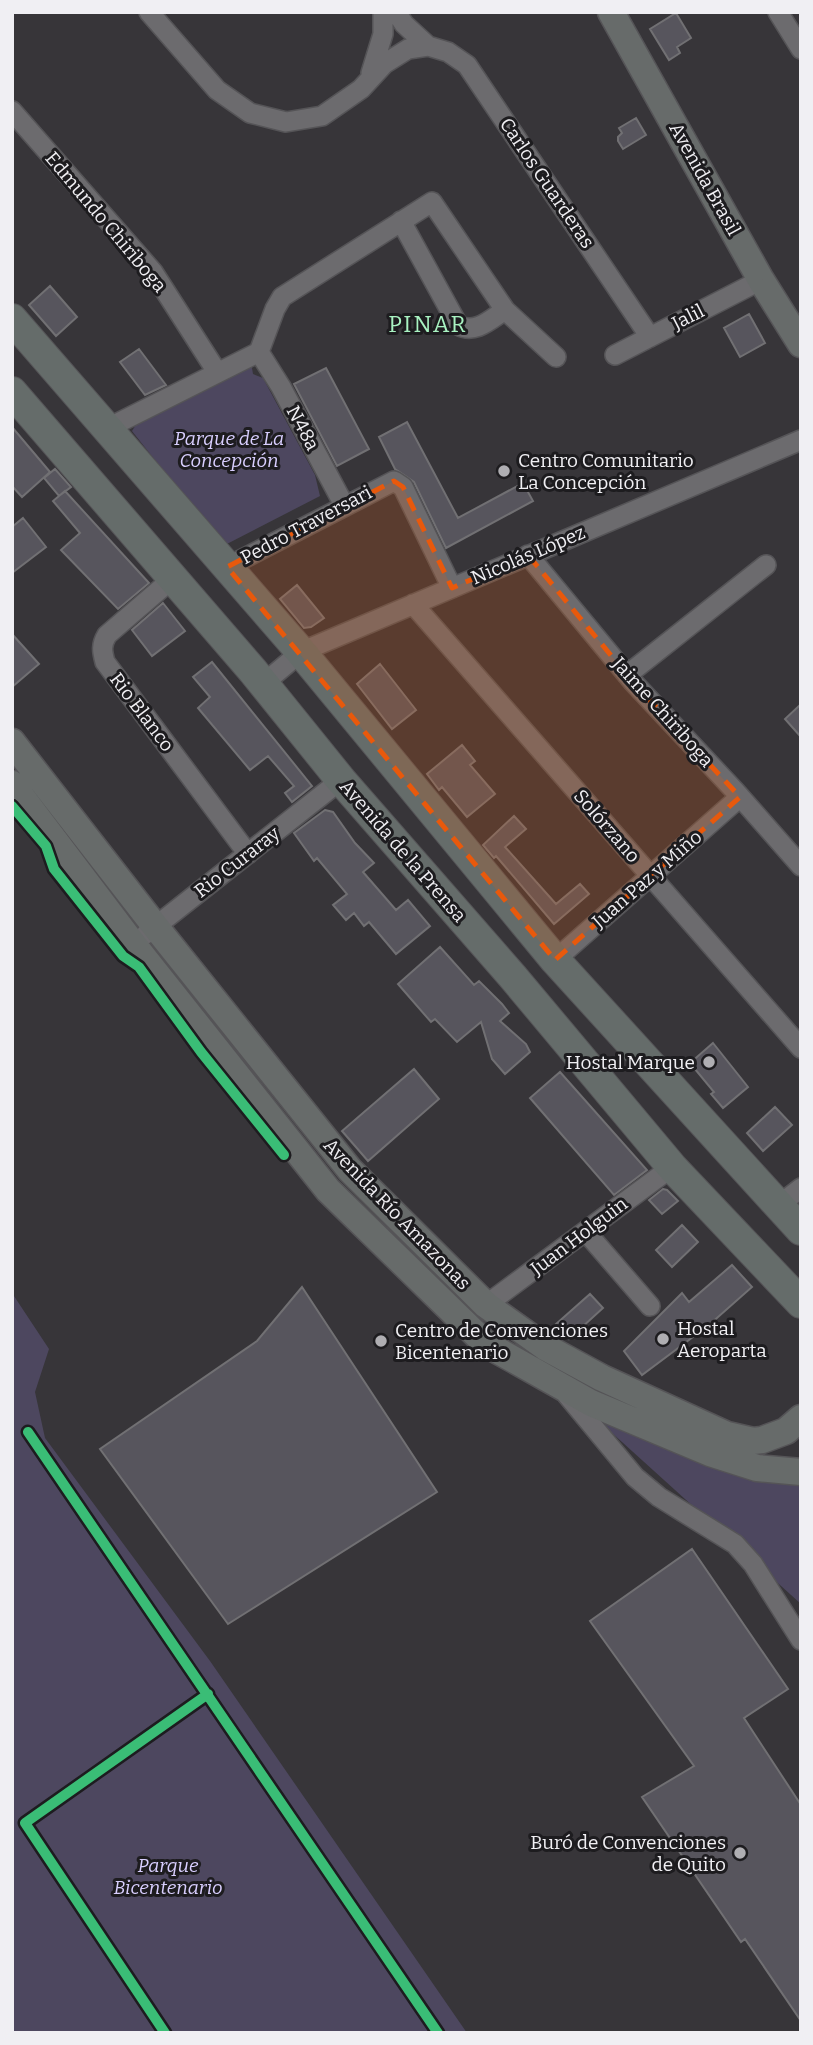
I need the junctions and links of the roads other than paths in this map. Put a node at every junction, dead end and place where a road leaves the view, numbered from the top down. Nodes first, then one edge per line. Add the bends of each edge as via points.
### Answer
1 (149, 12) edge
2 (383, 12) edge
3 (396, 12) edge
4 (611, 12) edge
5 (778, 12) edge
6 (428, 46) junction
7 (801, 48) edge
8 (361, 89) junction
9 (12, 111) edge
10 (401, 221) junction
11 (761, 280) junction
12 (505, 310) junction
13 (12, 320) edge
14 (650, 337) junction
15 (801, 344) edge
16 (259, 352) junction
17 (615, 355) dead end
18 (556, 357) dead end
19 (217, 372) junction
20 (12, 392) edge
21 (108, 428) junction
22 (801, 439) edge
23 (344, 505) junction
24 (528, 555) junction
25 (766, 565) dead end
26 (227, 567) junction
27 (172, 579) junction
28 (452, 588) junction
29 (413, 604) junction
30 (301, 652) junction
31 (627, 675) junction
32 (263, 684) junction
33 (12, 742) edge
34 (341, 780) junction
35 (12, 785) edge
36 (740, 797) junction
37 (248, 854) junction
38 (801, 866) edge
39 (651, 877) junction
40 (156, 926) junction
41 (133, 944) junction
42 (555, 960) junction
43 (801, 1048) edge
44 (672, 1167) junction
45 (790, 1197) edge
46 (801, 1230) edge
47 (586, 1232) junction
48 (801, 1303) edge
49 (486, 1305) junction
50 (650, 1306) dead end
51 (562, 1388) junction
52 (801, 1418) edge
53 (801, 1472) edge
54 (800, 1637) edge

1 - 8 street via 217,90 250,113 286,122 320,116
2 - 8 street via 375,64
3 - 6 street, Carlos Guarderas
4 - 11 main road, Avenida Brasil
5 - 7 street
6 - 8 street via 408,49 384,64
6 - 14 street, Carlos Guarderas via 467,65
9 - 19 street, Edmundo Chiriboga via 153,272
10 - 12 street via 432,202
10 - 12 street via 458,325 476,328
10 - 16 street via 282,298
11 - 14 street, Jalil
11 - 15 main road, Avenida Brasil
12 - 18 street
13 - 21 main road
14 - 17 street, Jalil
16 - 19 street
16 - 23 street, N48a
19 - 21 street
20 - 27 main road, Avenida de la Prensa
21 - 26 main road
22 - 24 street, Nicolás López
23 - 26 street, Pedro Traversari
23 - 28 street, Pedro Traversari via 397,481
24 - 28 street, Nicolás López
24 - 31 street, Jaime Chiriboga
25 - 31 street
26 - 30 main road
27 - 32 main road, Avenida de la Prensa
27 - 37 street, Rio Blanco via 107,635 102,646 105,662
28 - 29 street, Nicolás López
29 - 30 street, Nicolás López
29 - 39 street, Solórzano
30 - 32 street, Nicolás López
30 - 42 main road
31 - 36 street, Jaime Chiriboga
32 - 34 main road, Avenida de la Prensa
33 - 40 main road, Avenida Río Amazonas
34 - 37 street, Rio Curaray
34 - 44 main road, Avenida de la Prensa
35 - 41 main road, Avenida Río Amazonas
36 - 38 street, Jaime Chiriboga
36 - 39 street, Juan Paz y Miño
37 - 40 street, Rio Curaray
39 - 42 street, Juan Paz y Miño
39 - 43 street, Solórzano
40 - 41 street, Rio Curaray
40 - 49 main road, Avenida Río Amazonas via 350,1170
41 - 51 main road, Avenida Río Amazonas via 328,1190 486,1344
42 - 45 main road
44 - 47 street, Juan Holguin
44 - 48 main road, Avenida de la Prensa
45 - 46 main road
47 - 49 street, Juan Holguin
47 - 50 street
49 - 52 main road, Avenida Río Amazonas via 590,1372 727,1435 762,1440 786,1431
51 - 53 main road, Avenida Río Amazonas via 736,1462
51 - 54 street via 635,1477 735,1544

